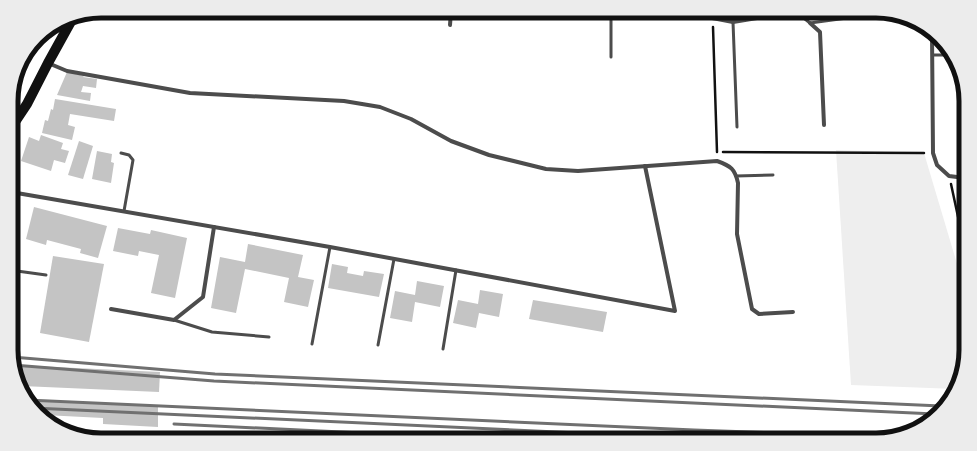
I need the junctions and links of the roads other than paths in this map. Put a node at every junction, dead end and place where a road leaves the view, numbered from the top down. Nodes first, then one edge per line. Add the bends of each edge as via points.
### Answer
1 (450, 18) edge
2 (611, 18) edge
3 (708, 18) edge
4 (757, 18) edge
5 (804, 18) edge
6 (847, 18) edge
7 (733, 22) junction
8 (810, 23) junction
9 (70, 24) edge
10 (450, 25) dead end
11 (932, 40) edge
12 (933, 55) junction
13 (945, 55) edge
14 (611, 57) dead end
15 (48, 63) junction
16 (18, 118) edge
17 (824, 125) dead end
18 (737, 126) dead end
19 (121, 153) dead end
20 (645, 166) junction
21 (773, 174) dead end
22 (736, 176) junction
23 (959, 177) edge
24 (18, 193) edge
25 (124, 211) junction
26 (214, 227) junction
27 (330, 248) junction
28 (394, 259) junction
29 (456, 270) junction
30 (18, 271) edge
31 (46, 276) dead end
32 (111, 309) dead end
33 (794, 312) dead end
34 (174, 320) junction
35 (269, 337) dead end
36 (312, 344) dead end
37 (378, 345) dead end
38 (443, 349) dead end

1 - 10 street
2 - 14 lane
3 - 7 street
4 - 7 street
5 - 8 lane
6 - 8 lane
7 - 18 lane
8 - 17 street via 820,32
9 - 15 main road
11 - 12 street
12 - 13 lane
12 - 23 street via 933,153 937,165 949,176
15 - 16 main road
15 - 20 street via 67,71 190,93 344,101 380,107 411,119 451,141 489,155 546,169 578,171
19 - 25 lane via 129,155 133,160
20 - 22 street via 717,161 725,163 735,171
20 - 29 street via 675,311
21 - 22 lane
22 - 33 street via 737,234 752,309 759,314
24 - 25 street
25 - 26 street
26 - 27 street
26 - 34 street via 204,297
27 - 28 street
27 - 36 lane
28 - 29 street
28 - 37 lane
29 - 38 lane
30 - 31 lane
32 - 34 street
34 - 35 lane via 212,332

